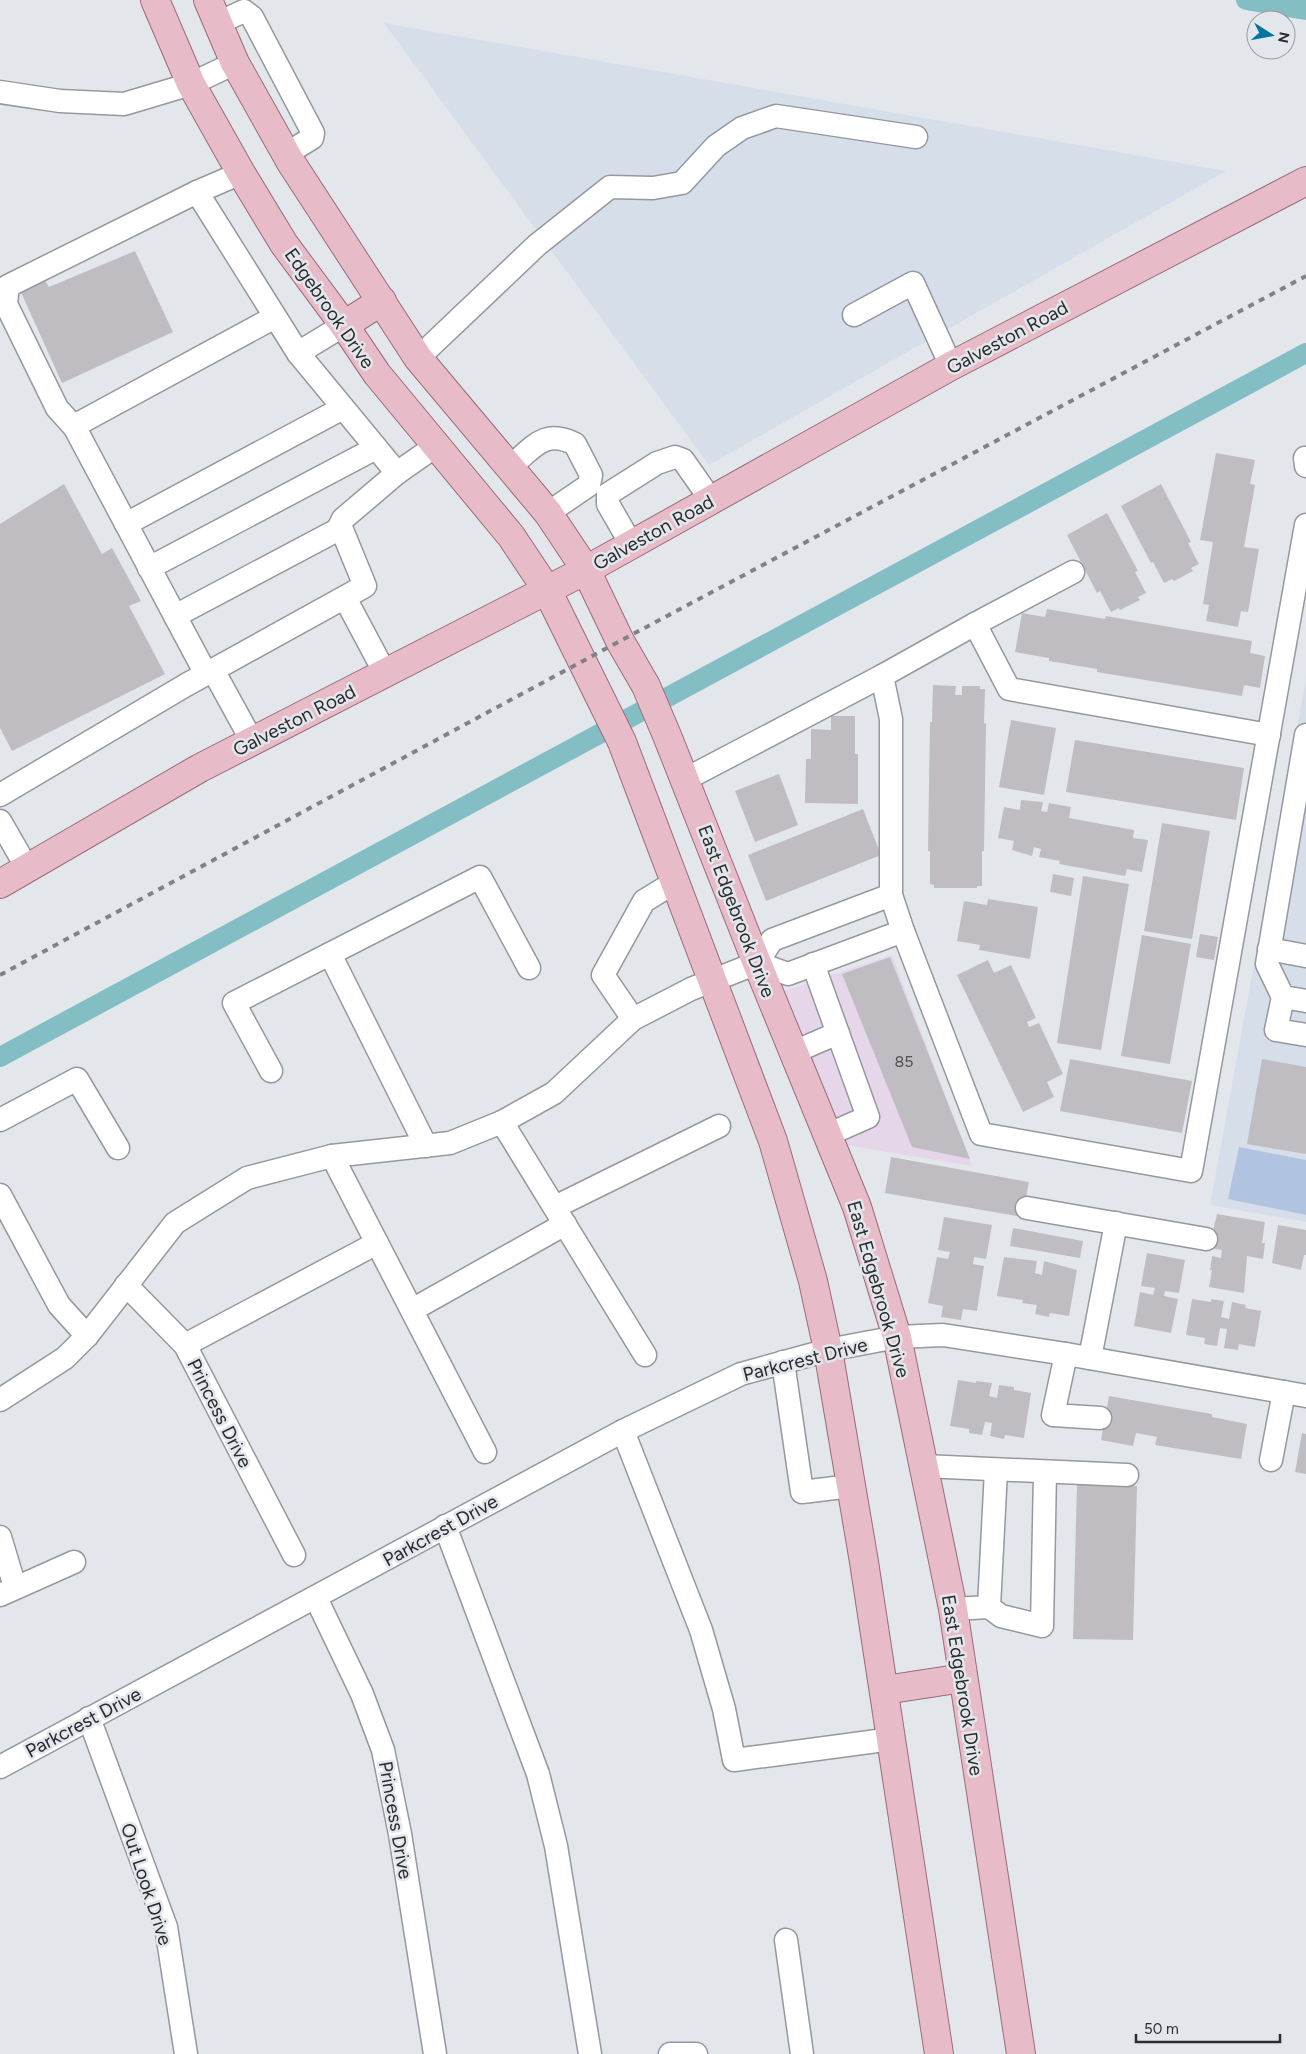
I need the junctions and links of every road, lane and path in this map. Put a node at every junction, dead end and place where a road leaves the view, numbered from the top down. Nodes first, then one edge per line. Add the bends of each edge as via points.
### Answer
1 (155, 0) edge
2 (213, 11) edge
3 (279, 68) junction
4 (242, 74) junction
5 (191, 84) junction
6 (0, 92) edge
7 (916, 137) dead end
8 (286, 154) junction
9 (241, 173) junction
10 (1306, 182) edge
11 (197, 192) junction
12 (382, 302) junction
13 (854, 315) dead end
14 (275, 317) junction
15 (344, 325) junction
16 (298, 353) junction
17 (418, 358) junction
18 (950, 366) junction
19 (343, 408) junction
20 (74, 426) junction
21 (437, 445) junction
22 (376, 448) junction
23 (1305, 458) edge
24 (1306, 466) edge
25 (510, 467) junction
26 (398, 473) junction
27 (598, 489) junction
28 (711, 500) junction
29 (548, 513) junction
30 (126, 524) junction
31 (1306, 524) edge
32 (341, 528) junction
33 (632, 544) junction
34 (149, 568) junction
35 (586, 570) junction
36 (1073, 572) dead end
37 (547, 590) junction
38 (346, 598) junction
39 (175, 616) junction
40 (975, 624) junction
41 (210, 672) junction
42 (385, 673) junction
43 (882, 676) junction
44 (1269, 735) junction
45 (1306, 735) edge
46 (252, 741) junction
47 (686, 779) junction
48 (0, 795) edge
49 (0, 821) edge
50 (27, 868) junction
51 (675, 882) junction
52 (0, 884) edge
53 (891, 895) junction
54 (903, 931) junction
55 (1269, 949) junction
56 (330, 954) junction
57 (1306, 956) edge
58 (757, 963) junction
59 (813, 964) junction
60 (529, 968) dead end
61 (712, 980) junction
62 (1282, 997) junction
63 (1306, 1002) edge
64 (633, 1018) junction
65 (838, 1033) junction
66 (1306, 1035) edge
67 (794, 1052) junction
68 (271, 1071) dead end
69 (0, 1120) edge
70 (502, 1122) junction
71 (719, 1126) dead end
72 (827, 1134) junction
73 (426, 1146) junction
74 (118, 1148) dead end
75 (332, 1156) junction
76 (0, 1195) edge
77 (1027, 1208) dead end
78 (560, 1216) junction
79 (1116, 1223) junction
80 (1206, 1238) dead end
81 (377, 1243) junction
82 (126, 1285) junction
83 (412, 1310) junction
84 (87, 1336) junction
85 (897, 1337) junction
86 (185, 1345) junction
87 (828, 1350) junction
88 (1066, 1354) junction
89 (645, 1356) dead end
90 (1090, 1358) junction
91 (783, 1362) junction
92 (1284, 1392) junction
93 (1306, 1396) edge
94 (0, 1400) edge
95 (1100, 1418) dead end
96 (623, 1430) junction
97 (485, 1452) dead end
98 (1271, 1460) dead end
99 (924, 1466) junction
100 (996, 1470) junction
101 (1045, 1473) junction
102 (1127, 1475) dead end
103 (851, 1486) junction
104 (445, 1526) junction
105 (0, 1538) edge
106 (294, 1555) dead end
107 (74, 1562) dead end
108 (7, 1591) edge
109 (316, 1598) junction
110 (989, 1607) junction
111 (952, 1609) junction
112 (963, 1678) junction
113 (884, 1690) junction
114 (89, 1718) junction
115 (892, 1739) junction
116 (0, 1767) edge
117 (786, 1940) dead end
118 (186, 2054) edge
119 (435, 2054) edge
120 (590, 2054) edge
121 (670, 2054) edge
122 (696, 2054) edge
123 (802, 2054) edge
124 (939, 2054) edge
125 (1021, 2054) edge

1 - 5 main road, Edgebrook Drive
2 - 3 street via 244,12 252,17
2 - 4 main road
3 - 4 street
3 - 8 street via 313,133 312,138
4 - 5 street
4 - 8 main road
5 - 6 street via 124,104 60,101
5 - 9 main road, Edgebrook Drive
7 - 17 street via 776,116 742,128 716,146 682,183 653,188 610,187 537,245
8 - 12 main road
9 - 11 street
9 - 15 main road, Edgebrook Drive via 284,244
10 - 18 main road, Galveston Road
11 - 14 street
11 - 20 street via 8,286 6,304 57,408
12 - 15 main road
12 - 17 main road
13 - 18 street via 913,283
14 - 16 street
14 - 20 street
15 - 16 street
15 - 21 main road, Edgebrook Drive via 377,374
16 - 19 street
17 - 25 main road
18 - 28 main road, Galveston Road
19 - 22 street
19 - 30 street
20 - 30 street
21 - 26 street
21 - 37 main road, Edgebrook Drive via 511,536
22 - 26 street
22 - 34 street
23 - 24 street
25 - 27 street via 545,438 558,437 575,444
25 - 29 main road
26 - 32 street via 343,519
27 - 28 street via 675,457 683,460
27 - 29 street
27 - 33 street
28 - 33 main road, Galveston Road
29 - 35 main road
30 - 34 street
31 - 44 street
32 - 38 street via 365,586
32 - 39 street
33 - 35 main road, Galveston Road
34 - 39 street
35 - 37 main road, Galveston Road
35 - 47 main road, East Edgebrook Drive via 646,686
36 - 40 street
37 - 42 main road, Galveston Road
37 - 51 main road via 622,742
38 - 41 street
38 - 42 street
39 - 41 street
40 - 43 street
40 - 44 street via 1009,689
41 - 46 street
41 - 48 street
42 - 46 main road, Galveston Road
43 - 47 street
43 - 53 street via 891,720
44 - 54 street via 1191,1171 981,1134
45 - 55 street
46 - 50 main road, Galveston Road
47 - 58 main road, East Edgebrook Drive
49 - 50 street
50 - 52 main road, Galveston Road
51 - 61 main road
51 - 64 street via 644,901 603,975
53 - 54 street
53 - 58 street via 772,940
54 - 59 street
55 - 57 street
55 - 62 street via 1267,964
56 - 60 street via 480,877
56 - 68 street via 234,1002
56 - 73 street
58 - 59 street via 788,974
58 - 61 street
58 - 67 main road, East Edgebrook Drive
59 - 65 street
61 - 64 street
61 - 87 main road via 773,1141 813,1281
62 - 63 street
62 - 66 street via 1276,1030
64 - 70 street via 554,1093
65 - 67 street
65 - 72 street via 868,1117
67 - 72 main road, East Edgebrook Drive
69 - 74 street via 78,1079
70 - 73 street via 450,1143
70 - 78 street
71 - 78 street
72 - 85 main road, East Edgebrook Drive via 857,1207
73 - 75 street
75 - 81 street
75 - 82 street via 248,1178 175,1223
76 - 84 street via 60,1304
77 - 79 street
78 - 83 street
78 - 89 street
79 - 80 street
79 - 90 street
81 - 83 street
81 - 86 street
82 - 84 street
82 - 86 street, Princess Drive
83 - 97 street
84 - 94 street via 65,1358
85 - 87 street, Parkcrest Drive
85 - 88 street, Parkcrest Drive via 943,1334
85 - 99 main road, East Edgebrook Drive
86 - 106 street, Princess Drive
87 - 91 street, Parkcrest Drive
87 - 103 main road
88 - 90 street, Parkcrest Drive
88 - 95 street via 1053,1415
90 - 92 street, Parkcrest Drive
91 - 96 street, Parkcrest Drive via 741,1374
91 - 103 street via 802,1492
92 - 93 street, Parkcrest Drive
92 - 98 street
96 - 104 street, Parkcrest Drive
96 - 115 street via 701,1630 724,1709 734,1760
99 - 100 street
99 - 111 main road, East Edgebrook Drive
100 - 101 street
100 - 110 street
101 - 102 street
101 - 110 street via 1042,1626 1001,1616
103 - 113 main road
104 - 109 street, Parkcrest Drive
104 - 120 street via 538,1774 556,1846
105 - 108 street
107 - 108 street
109 - 114 street, Parkcrest Drive
109 - 119 street, Princess Drive via 362,1694 383,1750 400,1834
110 - 111 street
111 - 112 main road, East Edgebrook Drive
112 - 113 main road
112 - 125 main road, East Edgebrook Drive
113 - 115 main road
114 - 116 street, Parkcrest Drive
114 - 118 street, Out Look Drive via 166,1927
115 - 124 main road
117 - 123 street
121 - 122 street

